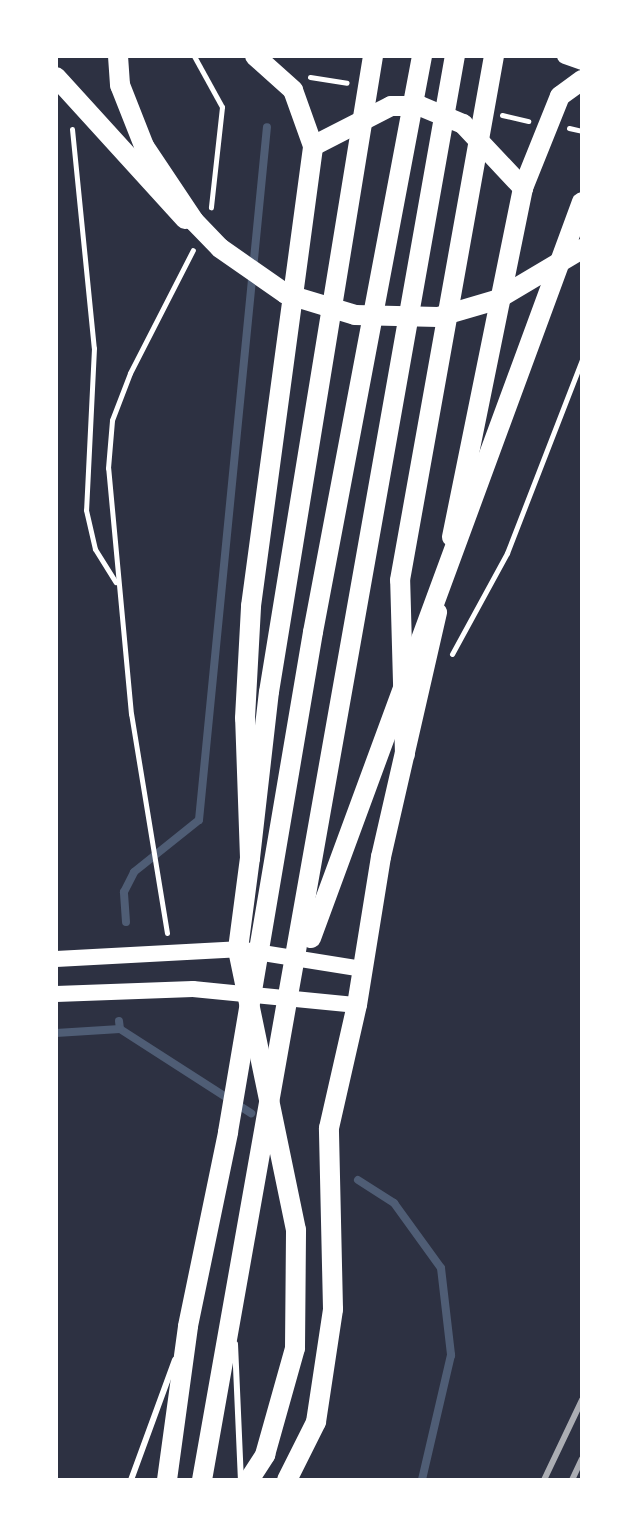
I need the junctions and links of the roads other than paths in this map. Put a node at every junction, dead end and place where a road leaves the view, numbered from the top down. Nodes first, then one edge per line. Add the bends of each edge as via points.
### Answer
1 (118, 56) edge
2 (255, 56) edge
3 (373, 56) edge
4 (422, 56) edge
5 (455, 56) edge
6 (494, 56) edge
7 (565, 56) edge
8 (582, 62) edge
9 (56, 77) edge
10 (582, 80) edge
11 (313, 146) junction
12 (523, 188) junction
13 (582, 202) edge
14 (220, 248) junction
15 (582, 249) edge
16 (405, 754) junction
17 (250, 858) junction
18 (238, 949) junction
19 (56, 959) edge
20 (363, 969) junction
21 (292, 991) junction
22 (247, 992) junction
23 (56, 994) edge
24 (357, 1005) junction
25 (234, 1284) junction
26 (188, 1326) junction
27 (131, 1480) edge
28 (167, 1480) edge
29 (202, 1480) edge
30 (241, 1480) edge
31 (249, 1480) edge
32 (287, 1480) edge

1 - 14 main road via 120,85 144,146 194,221
2 - 11 main road via 293,90
3 - 17 main road via 269,692
4 - 26 main road via 313,632 228,1132
5 - 21 main road
6 - 16 main road via 400,580
7 - 8 main road
9 - 14 main road via 163,201
10 - 12 main road via 560,96
11 - 12 main road via 391,106 420,106 463,124
11 - 17 main road via 251,606 245,718
12 - 16 main road
13 - 21 main road
14 - 15 main road via 286,294 386,319 438,317 496,300
16 - 20 main road
17 - 18 main road
18 - 19 main road
18 - 20 main road
18 - 22 main road
20 - 24 main road
21 - 25 main road
22 - 23 main road
22 - 24 main road
22 - 31 main road via 296,1230 295,1348 265,1455
24 - 32 main road via 329,1128 333,1309 316,1422
25 - 29 main road
25 - 30 lane
26 - 27 lane
26 - 28 main road

